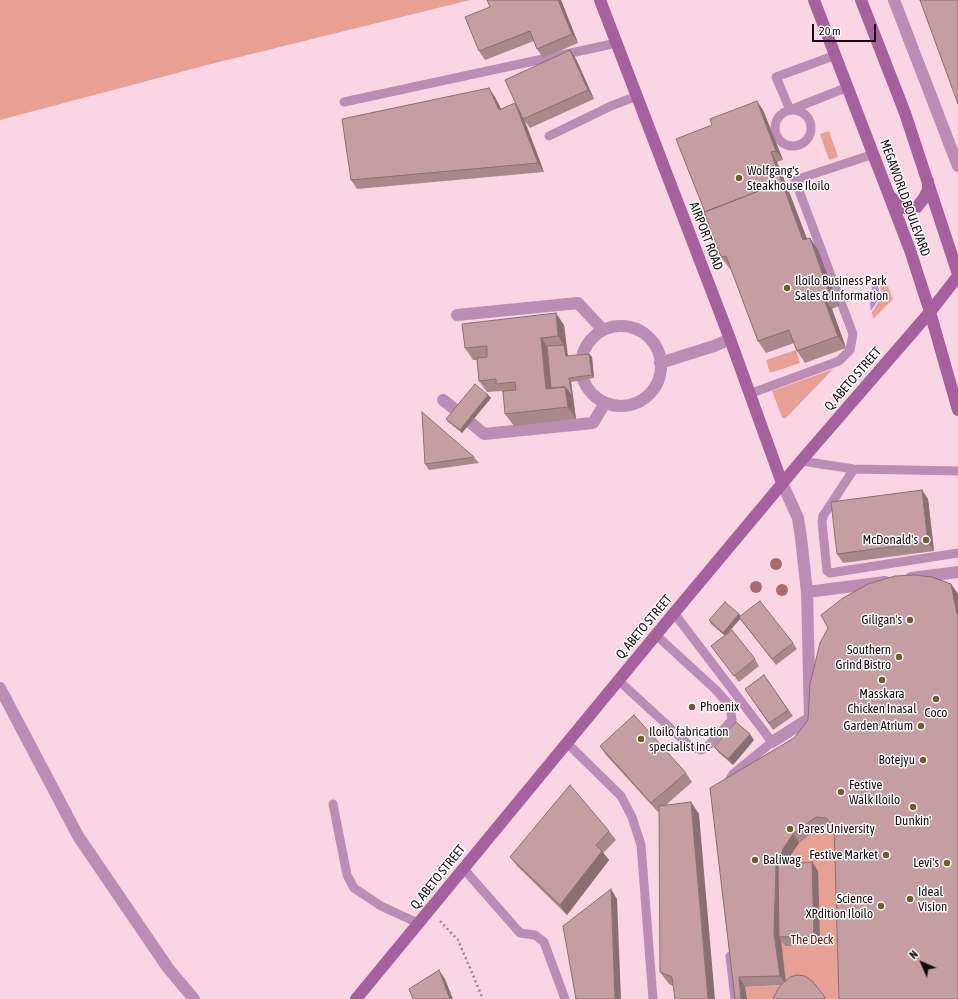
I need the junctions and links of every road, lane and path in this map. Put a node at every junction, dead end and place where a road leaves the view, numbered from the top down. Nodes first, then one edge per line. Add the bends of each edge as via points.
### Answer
1 (600, 0) edge
2 (814, 0) edge
3 (861, 0) edge
4 (894, 0) edge
5 (617, 43) junction
6 (836, 55) junction
7 (848, 87) junction
8 (637, 96) junction
9 (344, 102) dead end
10 (790, 110) junction
11 (549, 136) dead end
12 (874, 154) junction
13 (958, 166) edge
14 (928, 180) junction
15 (890, 197) junction
16 (958, 275) edge
17 (930, 312) junction
18 (457, 315) dead end
19 (603, 330) junction
20 (730, 339) junction
21 (660, 363) junction
22 (749, 394) junction
23 (443, 400) dead end
24 (605, 403) junction
25 (958, 410) edge
26 (457, 411) edge
27 (471, 423) edge
28 (800, 462) junction
29 (854, 469) junction
30 (958, 471) edge
31 (782, 483) junction
32 (958, 553) edge
33 (958, 572) edge
34 (807, 592) junction
35 (674, 613) junction
36 (656, 635) junction
37 (618, 680) junction
38 (0, 688) edge
39 (772, 742) junction
40 (567, 743) junction
41 (722, 791) edge
42 (333, 804) dead end
43 (463, 868) junction
44 (429, 910) junction
45 (418, 923) junction
46 (729, 948) edge
47 (194, 999) edge
48 (356, 999) edge
49 (483, 999) edge
50 (565, 999) edge
51 (653, 999) edge
52 (735, 999) edge

1 - 5 main road, AIRPORT ROAD
2 - 6 main road, MEGAWORLD BOULEVARD
3 - 14 main road, MEGAWORLD BOULEVARD
4 - 13 street
5 - 8 main road, AIRPORT ROAD
5 - 9 lane
6 - 7 main road, MEGAWORLD BOULEVARD
6 - 10 lane via 776,77
7 - 10 lane
7 - 12 main road, MEGAWORLD BOULEVARD
8 - 11 lane
8 - 20 main road, AIRPORT ROAD
10 - 10 lane via 776,121 775,132 777,138 786,145 798,145 810,134 810,122 802,112
12 - 15 main road, MEGAWORLD BOULEVARD
12 - 22 lane via 795,180 853,334 850,350 839,361
14 - 15 main road via 926,194 917,207 899,206
14 - 16 main road, MEGAWORLD BOULEVARD
15 - 17 main road, MEGAWORLD BOULEVARD
16 - 17 main road, Q. ABETO STREET
17 - 25 main road, MEGAWORLD BOULEVARD
17 - 28 main road, Q. ABETO STREET
18 - 19 street via 578,303
19 - 21 street via 629,326 642,331 652,340
19 - 24 street via 584,348 580,361 581,374 586,386 594,396
20 - 21 street
20 - 22 main road, AIRPORT ROAD
21 - 24 street via 659,378 653,390 643,399 631,405
22 - 31 main road, AIRPORT ROAD
23 - 26 street
24 - 27 street via 593,422 484,434
28 - 29 lane
28 - 31 main road, Q. ABETO STREET
29 - 30 lane
29 - 32 lane via 823,516 827,571 830,573
31 - 34 street via 798,518
31 - 35 main road, Q. ABETO STREET
33 - 34 street
34 - 39 street via 810,718
35 - 36 main road, Q. ABETO STREET
35 - 39 lane
36 - 37 main road, Q. ABETO STREET
36 - 37 lane via 716,690 730,706 732,720 701,750 690,746
37 - 40 main road, Q. ABETO STREET
38 - 47 street via 78,836 168,968
39 - 41 lane via 733,774
40 - 43 main road, Q. ABETO STREET
40 - 51 lane via 622,796 632,817 640,845
42 - 45 lane via 347,875 354,888 381,906
43 - 44 main road, Q. ABETO STREET
43 - 50 lane via 520,933 535,935 544,942
44 - 45 main road, Q. ABETO STREET
44 - 49 path via 458,940
45 - 48 main road, Q. ABETO STREET
46 - 52 lane

